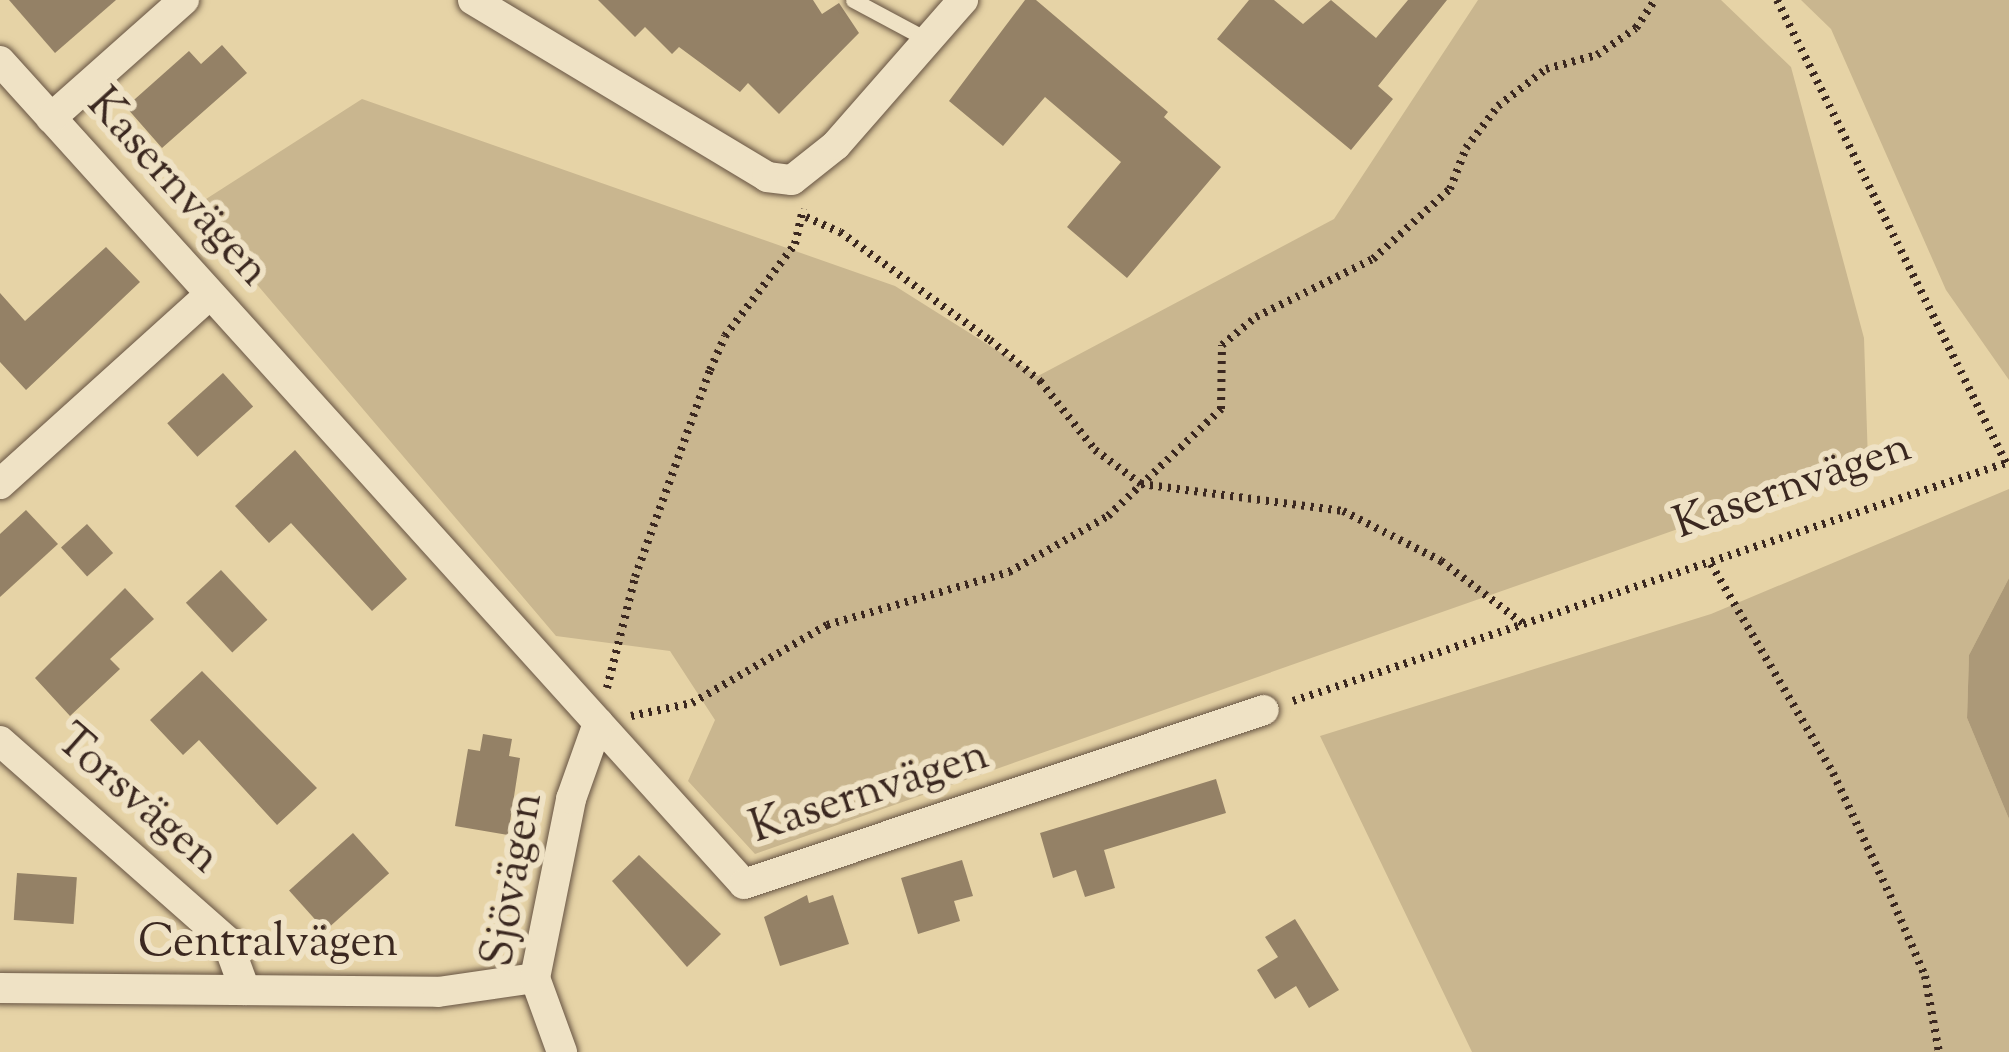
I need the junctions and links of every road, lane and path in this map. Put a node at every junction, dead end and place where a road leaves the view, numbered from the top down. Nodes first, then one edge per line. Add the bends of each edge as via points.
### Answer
1 (184, 0) edge
2 (472, 0) edge
3 (853, 0) edge
4 (963, 0) edge
5 (1655, 0) edge
6 (1777, 0) edge
7 (928, 40) junction
8 (0, 61) edge
9 (51, 118) junction
10 (792, 180) junction
11 (806, 217) junction
12 (210, 294) junction
13 (2008, 462) edge
14 (0, 484) edge
15 (1141, 484) junction
16 (1712, 564) junction
17 (1525, 625) junction
18 (1264, 710) joint
19 (598, 722) junction
20 (0, 741) edge
21 (535, 978) junction
22 (0, 988) edge
23 (245, 990) junction
24 (562, 1052) edge
25 (1939, 1052) edge

1 - 9 street
2 - 10 street via 766,177
3 - 7 lane
4 - 7 street
5 - 15 path via 1636,28 1597,55 1546,69 1498,106 1466,148 1450,190 1373,259 1256,317 1222,345 1221,409
6 - 13 path
7 - 10 street via 836,146
8 - 9 street, Kasernvägen
9 - 12 street, Kasernvägen
10 - 11 path
11 - 15 path via 840,232 990,340 1040,381 1095,450
11 - 19 path via 710,370 635,577
12 - 14 street
12 - 19 street, Kasernvägen
13 - 16 path, Kasernvägen
15 - 17 path via 1342,511 1441,561
15 - 19 path via 1108,516 1009,572 827,625 692,703
16 - 17 path, Kasernvägen
16 - 25 path via 1843,793 1925,976
17 - 18 path, Kasernvägen
18 - 19 street, Kasernvägen via 744,884
19 - 21 street, Sjövägen via 572,799
20 - 23 street, Torsvägen via 227,941
21 - 23 street, Centralvägen via 438,992
21 - 24 street, Sjövägen
22 - 23 street, Centralvägen

